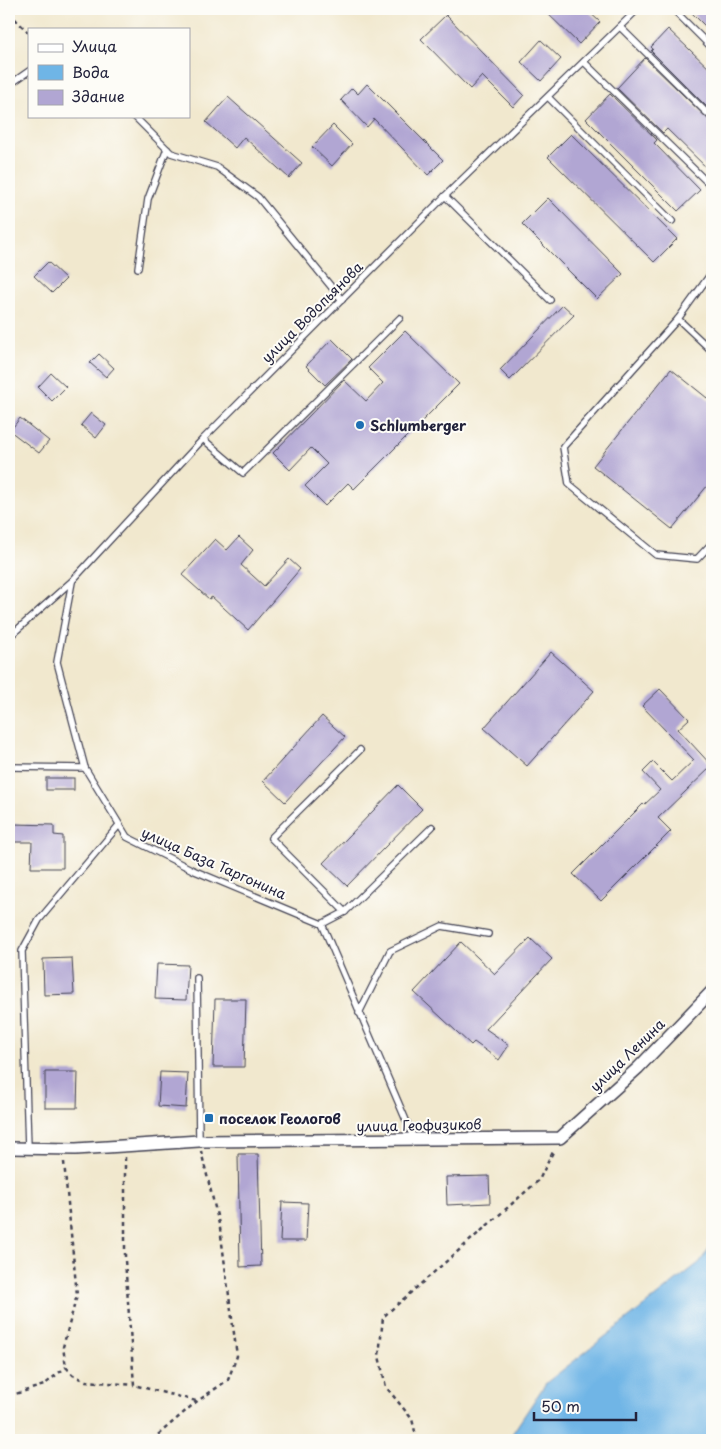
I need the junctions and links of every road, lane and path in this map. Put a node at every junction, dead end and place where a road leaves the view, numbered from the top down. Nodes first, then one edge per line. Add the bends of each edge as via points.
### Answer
1 (638, 9) edge
2 (673, 9) edge
3 (9, 13) edge
4 (620, 27) junction
5 (28, 32) edge
6 (712, 48) edge
7 (584, 62) junction
8 (28, 72) edge
9 (9, 84) edge
10 (548, 97) junction
11 (136, 118) edge
12 (712, 118) edge
13 (167, 148) junction
14 (708, 183) dead end
15 (445, 196) junction
16 (672, 221) dead end
17 (138, 268) dead end
18 (712, 272) edge
19 (342, 300) junction
20 (550, 300) dead end
21 (400, 318) dead end
22 (678, 319) junction
23 (712, 351) edge
24 (203, 439) junction
25 (712, 543) edge
26 (72, 581) junction
27 (9, 637) edge
28 (360, 750) dead end
29 (9, 767) edge
30 (85, 768) junction
31 (119, 825) junction
32 (432, 827) dead end
33 (345, 912) junction
34 (322, 924) junction
35 (488, 934) dead end
36 (197, 978) dead end
37 (712, 990) edge
38 (359, 1013) junction
39 (560, 1138) junction
40 (415, 1140) junction
41 (199, 1141) junction
42 (125, 1146) junction
43 (9, 1148) edge
44 (28, 1148) junction
45 (63, 1149) junction
46 (66, 1367) junction
47 (134, 1385) junction
48 (9, 1396) edge
49 (196, 1402) junction
50 (152, 1440) edge
51 (417, 1440) edge

1 - 4 lane, улица Водопьянова
2 - 6 lane
3 - 5 path
4 - 7 lane, улица Водопьянова
4 - 12 lane
7 - 10 lane, улица Водопьянова
7 - 14 lane
8 - 9 lane
10 - 15 lane, улица Водопьянова
10 - 16 lane
11 - 13 lane
13 - 17 lane via 148,199
13 - 19 lane via 171,153 217,167 258,198
15 - 19 lane, улица Водопьянова
15 - 20 lane
18 - 22 lane
19 - 24 lane, улица Водопьянова
21 - 24 lane via 243,473
22 - 23 lane
22 - 25 lane via 563,447 564,456 569,484 656,556 697,559
24 - 26 lane, улица Водопьянова
26 - 27 lane, улица Водопьянова
26 - 30 lane, улица База Таргонина via 57,662
28 - 33 lane via 271,838
29 - 30 lane
30 - 31 lane, улица База Таргонина
31 - 34 lane, улица База Таргонина via 127,837 195,871
31 - 44 lane via 39,920 22,951
32 - 33 lane
33 - 34 lane
34 - 38 lane
35 - 38 lane via 442,926 390,951
36 - 41 lane
37 - 39 street, улица Ленина via 638,1068
38 - 40 lane
39 - 40 street, улица Геофизиков
39 - 51 path via 539,1180 383,1317 379,1356 386,1387 412,1419
40 - 41 street, улица Геофизиков
41 - 42 street, улица Геофизиков
41 - 49 path via 220,1228 237,1356 228,1380
42 - 45 street, улица Геофизиков
42 - 47 path via 124,1260
43 - 44 street, улица Геофизиков
44 - 45 street, улица Геофизиков
45 - 46 path via 77,1295 63,1347
46 - 47 path via 73,1375 86,1381
46 - 48 path via 44,1385
47 - 49 path
49 - 50 path

